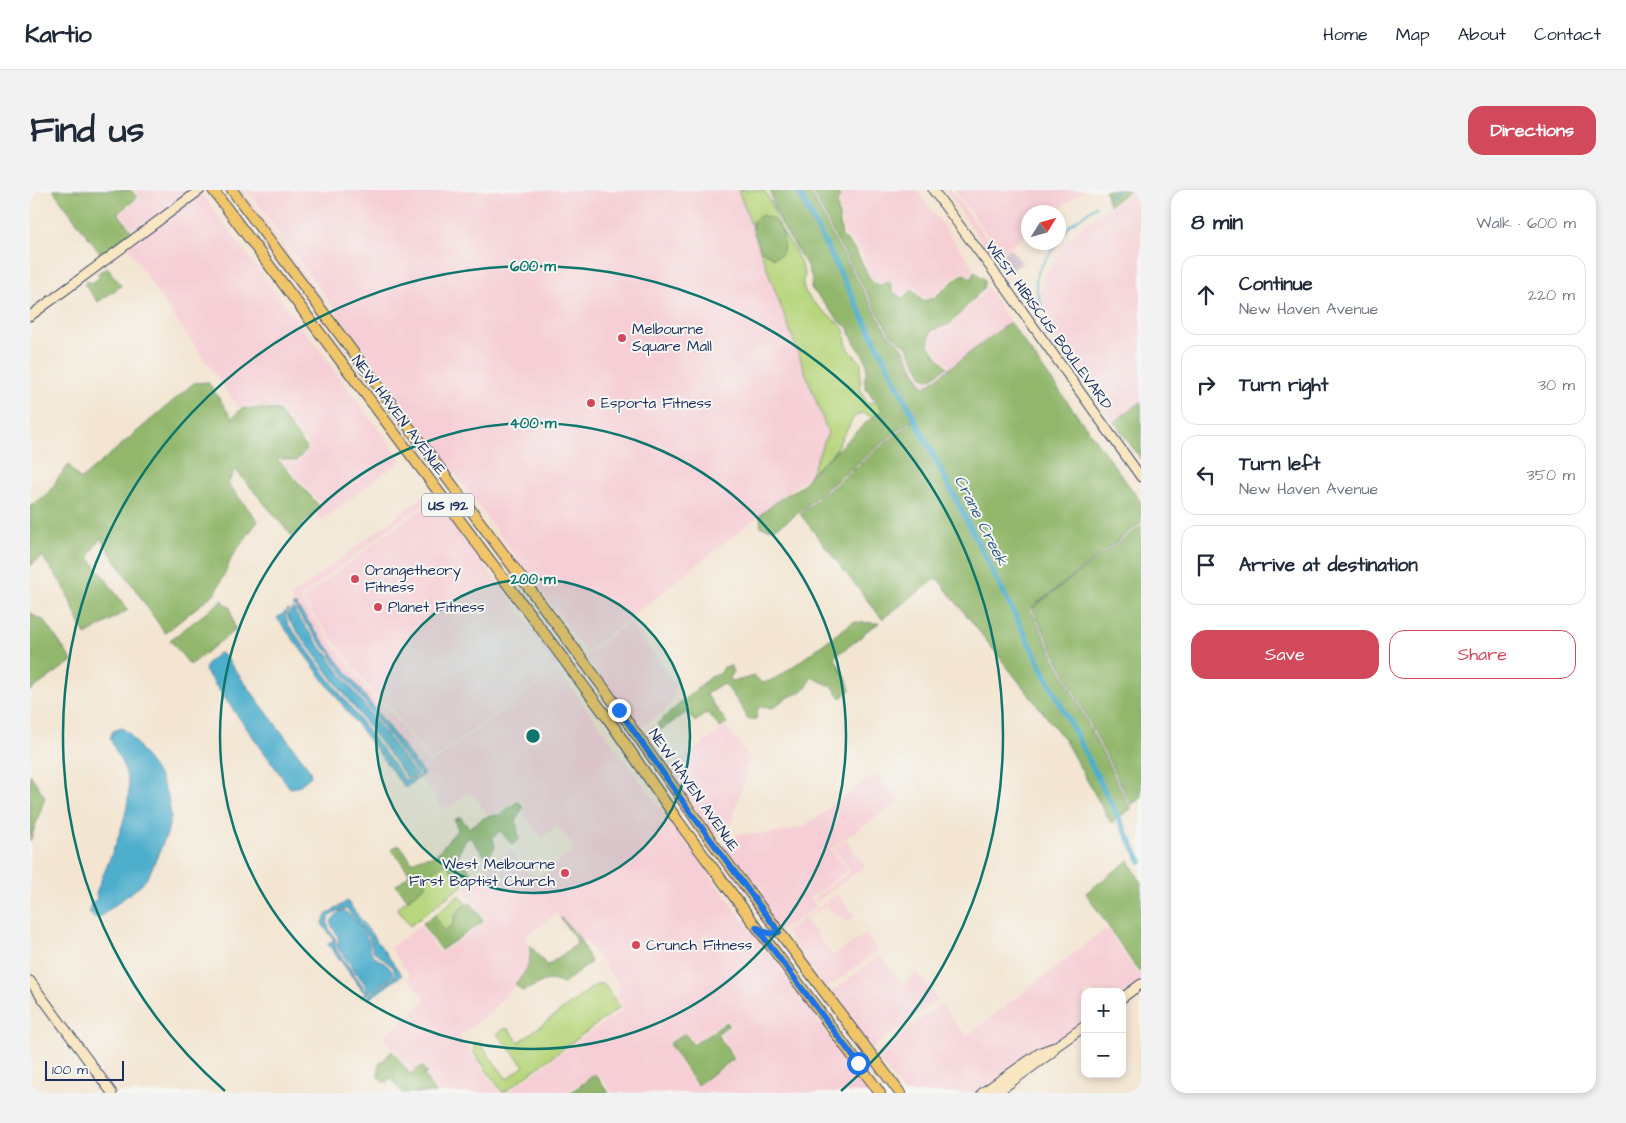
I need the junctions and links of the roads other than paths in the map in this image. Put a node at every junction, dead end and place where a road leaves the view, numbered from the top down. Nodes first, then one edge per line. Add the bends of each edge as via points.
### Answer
1 (200, 190) edge
2 (213, 190) edge
3 (232, 190) edge
4 (934, 190) edge
5 (264, 259) junction
6 (289, 266) junction
7 (30, 316) edge
8 (314, 327) junction
9 (343, 338) junction
10 (326, 342) junction
11 (351, 349) junction
12 (1141, 477) edge
13 (609, 720) junction
14 (636, 734) junction
15 (635, 760) junction
16 (661, 770) junction
17 (756, 927) junction
18 (779, 932) junction
19 (767, 942) junction
20 (794, 952) junction
21 (30, 980) edge
22 (1141, 984) edge
23 (799, 985) junction
24 (825, 994) junction
25 (1126, 995) edge
26 (1081, 1029) edge
27 (1055, 1047) junction
28 (858, 1063) junction
29 (884, 1072) junction
30 (112, 1093) edge
31 (880, 1093) edge
32 (900, 1093) edge
33 (982, 1093) edge
34 (996, 1093) edge

1 - 7 street
2 - 5 main road, NEW HAVEN AVENUE / US 192
3 - 6 main road, NEW HAVEN AVENUE / US 192
4 - 12 street, WEST HIBISCUS BOULEVARD
5 - 6 main road via 269,257
5 - 8 main road, NEW HAVEN AVENUE / US 192
6 - 9 main road, NEW HAVEN AVENUE / US 192
8 - 9 main road via 329,336
8 - 10 main road, NEW HAVEN AVENUE / US 192
9 - 11 main road, NEW HAVEN AVENUE / US 192
10 - 11 main road
10 - 13 main road, NEW HAVEN AVENUE / US 192
11 - 14 main road, NEW HAVEN AVENUE / US 192
13 - 14 main road via 622,731
13 - 15 main road, NEW HAVEN AVENUE / US 192
14 - 16 main road, NEW HAVEN AVENUE / US 192
15 - 16 main road via 649,762
15 - 17 main road, NEW HAVEN AVENUE / US 192
16 - 18 main road, NEW HAVEN AVENUE / US 192
17 - 18 main road via 769,933
17 - 19 main road, NEW HAVEN AVENUE / US 192
18 - 20 main road, NEW HAVEN AVENUE / US 192
19 - 20 main road via 779,943
19 - 23 main road, NEW HAVEN AVENUE / US 192
20 - 24 main road, NEW HAVEN AVENUE / US 192
21 - 30 street
22 - 25 street
23 - 24 main road
23 - 28 main road, NEW HAVEN AVENUE / US 192
24 - 29 main road, NEW HAVEN AVENUE / US 192
26 - 27 street
27 - 33 street via 1040,1052
27 - 34 street via 1052,1053
28 - 29 main road via 869,1063
28 - 31 main road, NEW HAVEN AVENUE / US 192
29 - 32 main road, NEW HAVEN AVENUE / US 192

